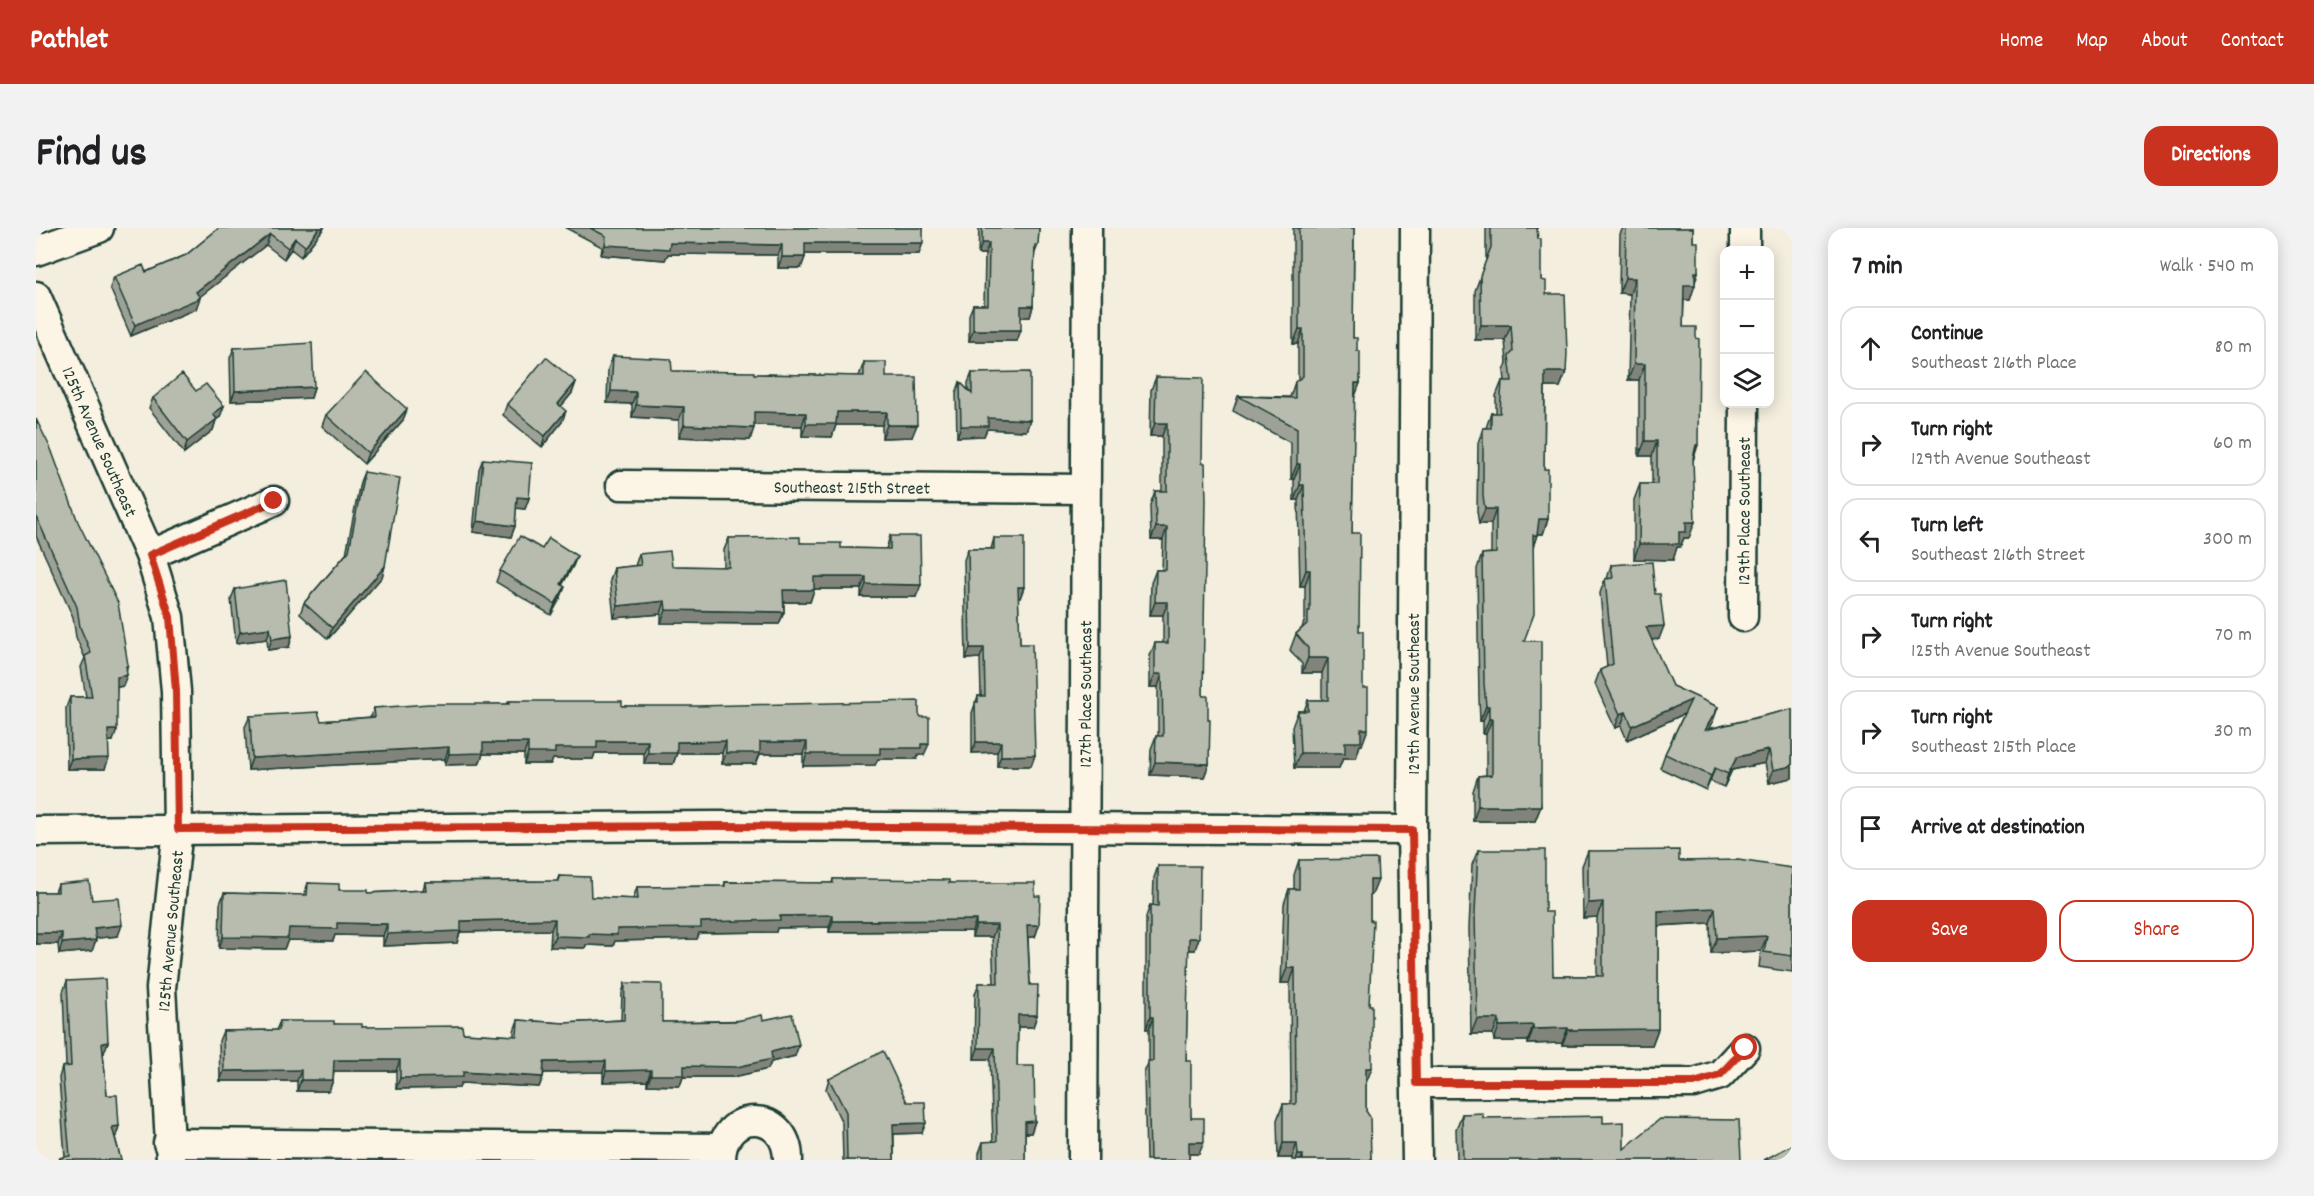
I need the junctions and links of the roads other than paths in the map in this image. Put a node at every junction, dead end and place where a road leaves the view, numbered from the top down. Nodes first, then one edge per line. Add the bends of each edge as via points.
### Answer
1 (99, 228) edge
2 (1087, 228) edge
3 (1415, 228) edge
4 (1745, 228) edge
5 (1745, 246) edge
6 (36, 251) edge
7 (36, 296) edge
8 (1744, 408) edge
9 (621, 485) dead end
10 (1084, 489) junction
11 (274, 501) dead end
12 (150, 555) junction
13 (1743, 617) dead end
14 (1084, 828) junction
15 (178, 829) junction
16 (1412, 830) junction
17 (36, 831) edge
18 (1745, 1048) dead end
19 (1416, 1083) junction
20 (170, 1152) edge
21 (721, 1154) edge
22 (788, 1160) edge
23 (1083, 1160) edge
24 (1417, 1160) edge

1 - 6 street
2 - 10 street, 127th Place Southeast
3 - 16 street, 129th Avenue Southeast
4 - 5 street
7 - 12 street, 125th Avenue Southeast
8 - 13 street, 129th Place Southeast
9 - 10 street, Southeast 215th Street
10 - 14 street, 127th Place Southeast
11 - 12 street
12 - 15 street, 125th Avenue Southeast via 170,617 176,691
14 - 15 street
14 - 16 street
14 - 23 street, 127th Place Southeast
15 - 17 street
15 - 20 street, 125th Avenue Southeast via 161,988
16 - 19 street, 129th Avenue Southeast
18 - 19 street via 1720,1075 1694,1083
19 - 24 street, 129th Avenue Southeast
20 - 21 street
21 - 22 street via 726,1135 735,1126 761,1121 783,1135

